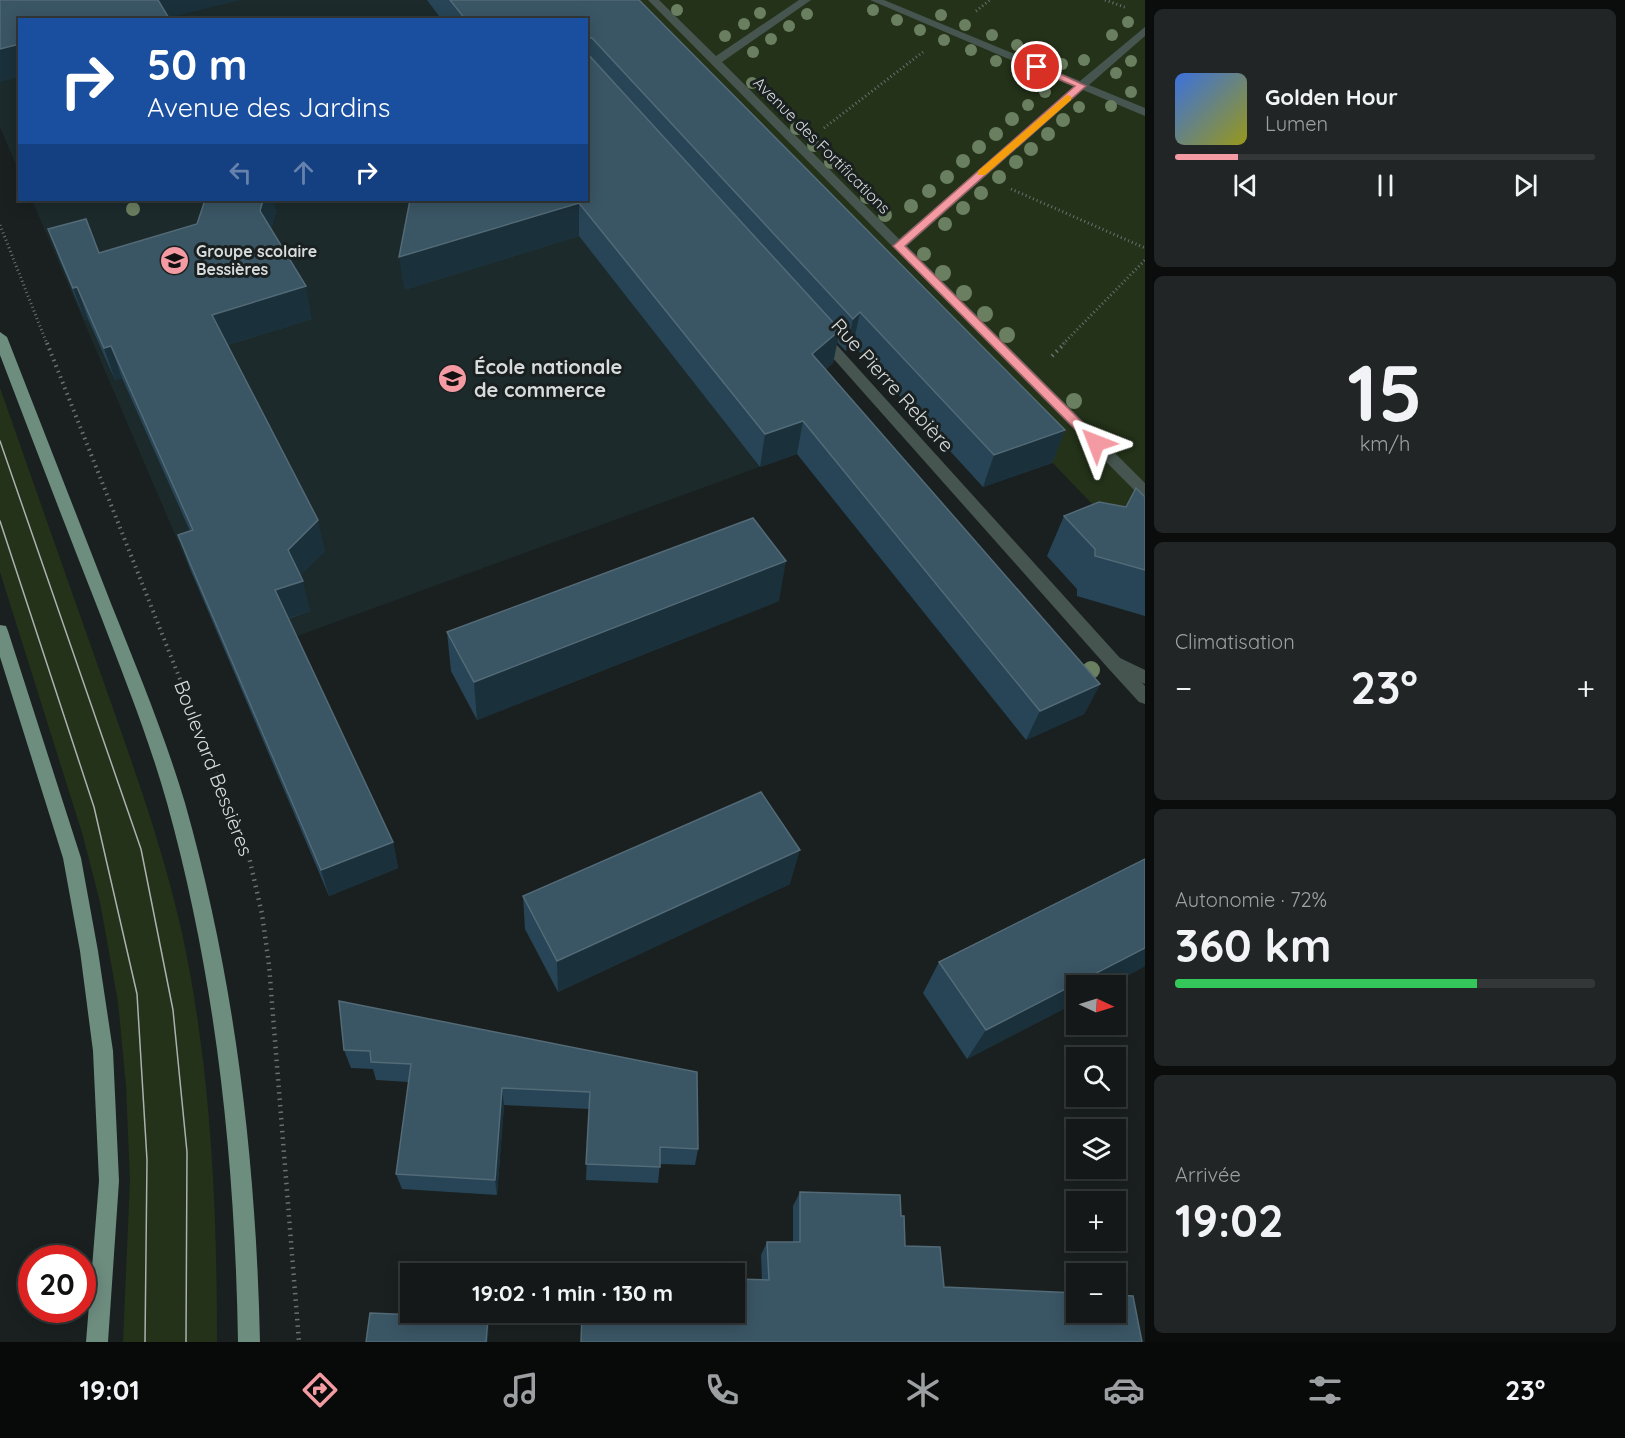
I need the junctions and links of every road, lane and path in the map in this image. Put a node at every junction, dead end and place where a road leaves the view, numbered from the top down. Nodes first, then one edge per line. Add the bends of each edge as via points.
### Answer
1 (653, 0) edge
2 (806, 0) edge
3 (875, 0) edge
4 (990, 0) edge
5 (1145, 30) edge
6 (950, 31) junction
7 (715, 62) junction
8 (1081, 86) junction
9 (1145, 112) edge
10 (800, 146) junction
11 (979, 175) junction
12 (0, 225) edge
13 (899, 246) junction
14 (1145, 248) edge
15 (1145, 260) edge
16 (810, 324) edge
17 (0, 337) edge
18 (1030, 378) junction
19 (1145, 492) edge
20 (0, 631) edge
21 (1114, 663) junction
22 (1145, 677) edge
23 (1145, 697) edge
24 (98, 1342) edge
25 (249, 1342) edge
26 (299, 1342) edge

1 - 7 street, Avenue des Fortifications
2 - 7 street
3 - 6 street
4 - 6 path
5 - 8 street
6 - 8 street
6 - 10 path
7 - 10 street, Avenue des Fortifications
8 - 9 street
8 - 11 street
10 - 13 street, Avenue des Fortifications
11 - 13 street
11 - 14 path
12 - 26 path, Boulevard Bessières via 247,848 269,965
13 - 18 street, Avenue des Fortifications
15 - 18 path
16 - 21 street, Rue Pierre Rebière
17 - 25 main road via 151,726 190,854 222,1003 238,1132 249,1281
18 - 19 street, Avenue des Fortifications
20 - 24 main road via 72,858 103,1051 109,1181
21 - 22 street
21 - 23 street, Rue Pierre Rebière

